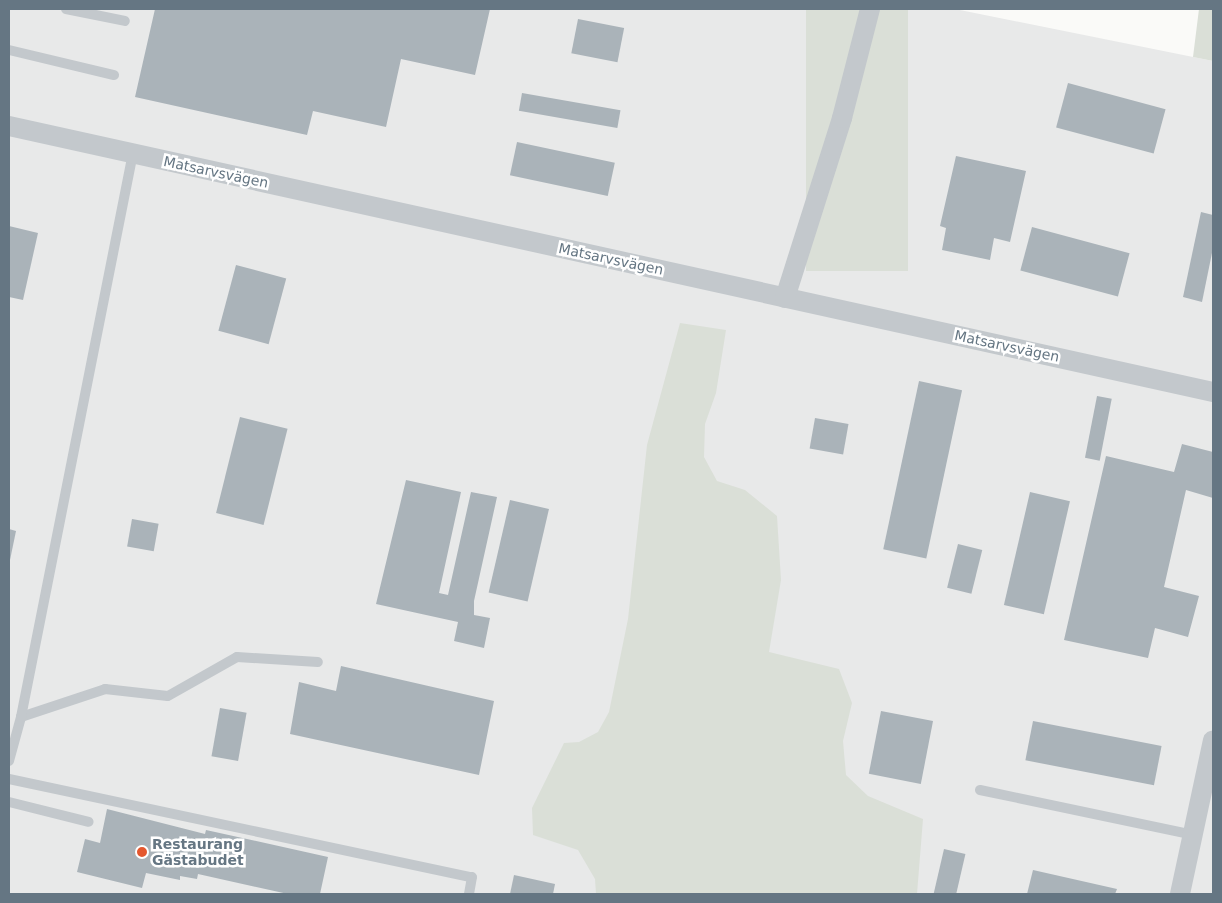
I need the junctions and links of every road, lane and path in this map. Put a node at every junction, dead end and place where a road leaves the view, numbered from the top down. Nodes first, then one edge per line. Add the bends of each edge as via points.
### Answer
1 (66, 9) edge
2 (870, 9) edge
3 (125, 22) dead end
4 (9, 50) edge
5 (114, 76) dead end
6 (9, 126) edge
7 (133, 153) junction
8 (785, 298) junction
9 (1213, 392) edge
10 (318, 662) dead end
11 (21, 717) junction
12 (1213, 740) edge
13 (9, 761) edge
14 (9, 779) edge
15 (980, 790) dead end
16 (9, 802) edge
17 (89, 822) dead end
18 (1193, 835) junction
19 (469, 894) edge
20 (1180, 894) edge

1 - 3 lane
2 - 8 street via 842,118
4 - 5 lane
6 - 7 street, Matsarvsvägen
7 - 8 street, Matsarvsvägen
7 - 11 lane
8 - 9 street, Matsarvsvägen
10 - 11 lane via 238,657 168,696 105,689
11 - 13 lane
12 - 18 street
14 - 19 lane via 472,877
15 - 18 lane
16 - 17 lane
18 - 20 street

